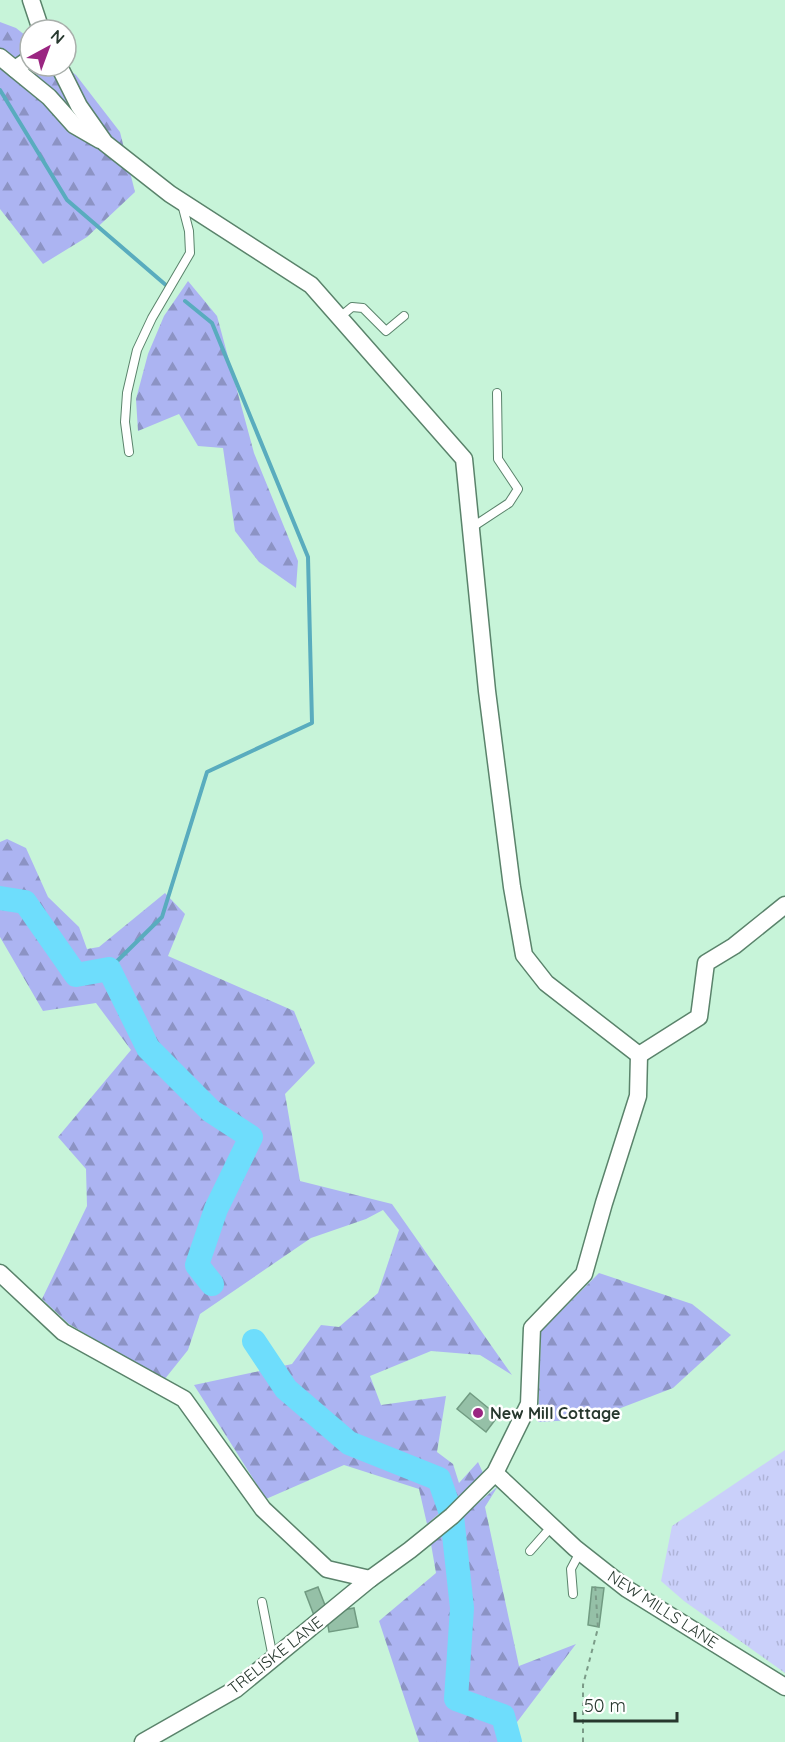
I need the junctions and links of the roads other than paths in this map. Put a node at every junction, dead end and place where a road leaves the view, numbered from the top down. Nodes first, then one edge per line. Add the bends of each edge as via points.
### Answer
1 (31, 0) edge
2 (37, 18) edge
3 (0, 57) edge
4 (18, 67) edge
5 (15, 69) junction
6 (65, 78) edge
7 (105, 143) junction
8 (181, 200) junction
9 (404, 316) dead end
10 (340, 317) junction
11 (497, 393) dead end
12 (129, 452) dead end
13 (471, 528) junction
14 (785, 905) edge
15 (639, 1055) junction
16 (0, 1273) edge
17 (495, 1473) junction
18 (552, 1526) junction
19 (530, 1551) dead end
20 (587, 1557) junction
21 (370, 1578) junction
22 (573, 1593) dead end
23 (262, 1602) dead end
24 (273, 1658) junction
25 (785, 1687) edge
26 (142, 1742) edge

1 - 2 street
3 - 5 street
4 - 5 street
5 - 7 street via 49,97 74,125
6 - 7 street
7 - 8 street
8 - 10 street via 311,285
8 - 12 lane via 190,253 137,350 127,393
9 - 10 lane via 386,332 363,308 352,308
10 - 13 street via 464,459
11 - 13 lane via 498,459 518,489 509,503
13 - 15 street via 487,691 524,955 546,983
14 - 15 street via 706,963 699,1017
15 - 17 street, TRELISKE LANE via 638,1096 584,1274 532,1328 529,1404
16 - 21 street via 63,1332 184,1399 263,1509 327,1569
17 - 18 street, NEW MILLS LANE
17 - 21 street, TRELISKE LANE via 453,1516
18 - 19 lane
18 - 20 street, NEW MILLS LANE
20 - 22 lane via 571,1569
20 - 25 street, NEW MILLS LANE via 627,1589
21 - 24 street, TRELISKE LANE
23 - 24 lane
24 - 26 street, TRELISKE LANE via 236,1689

